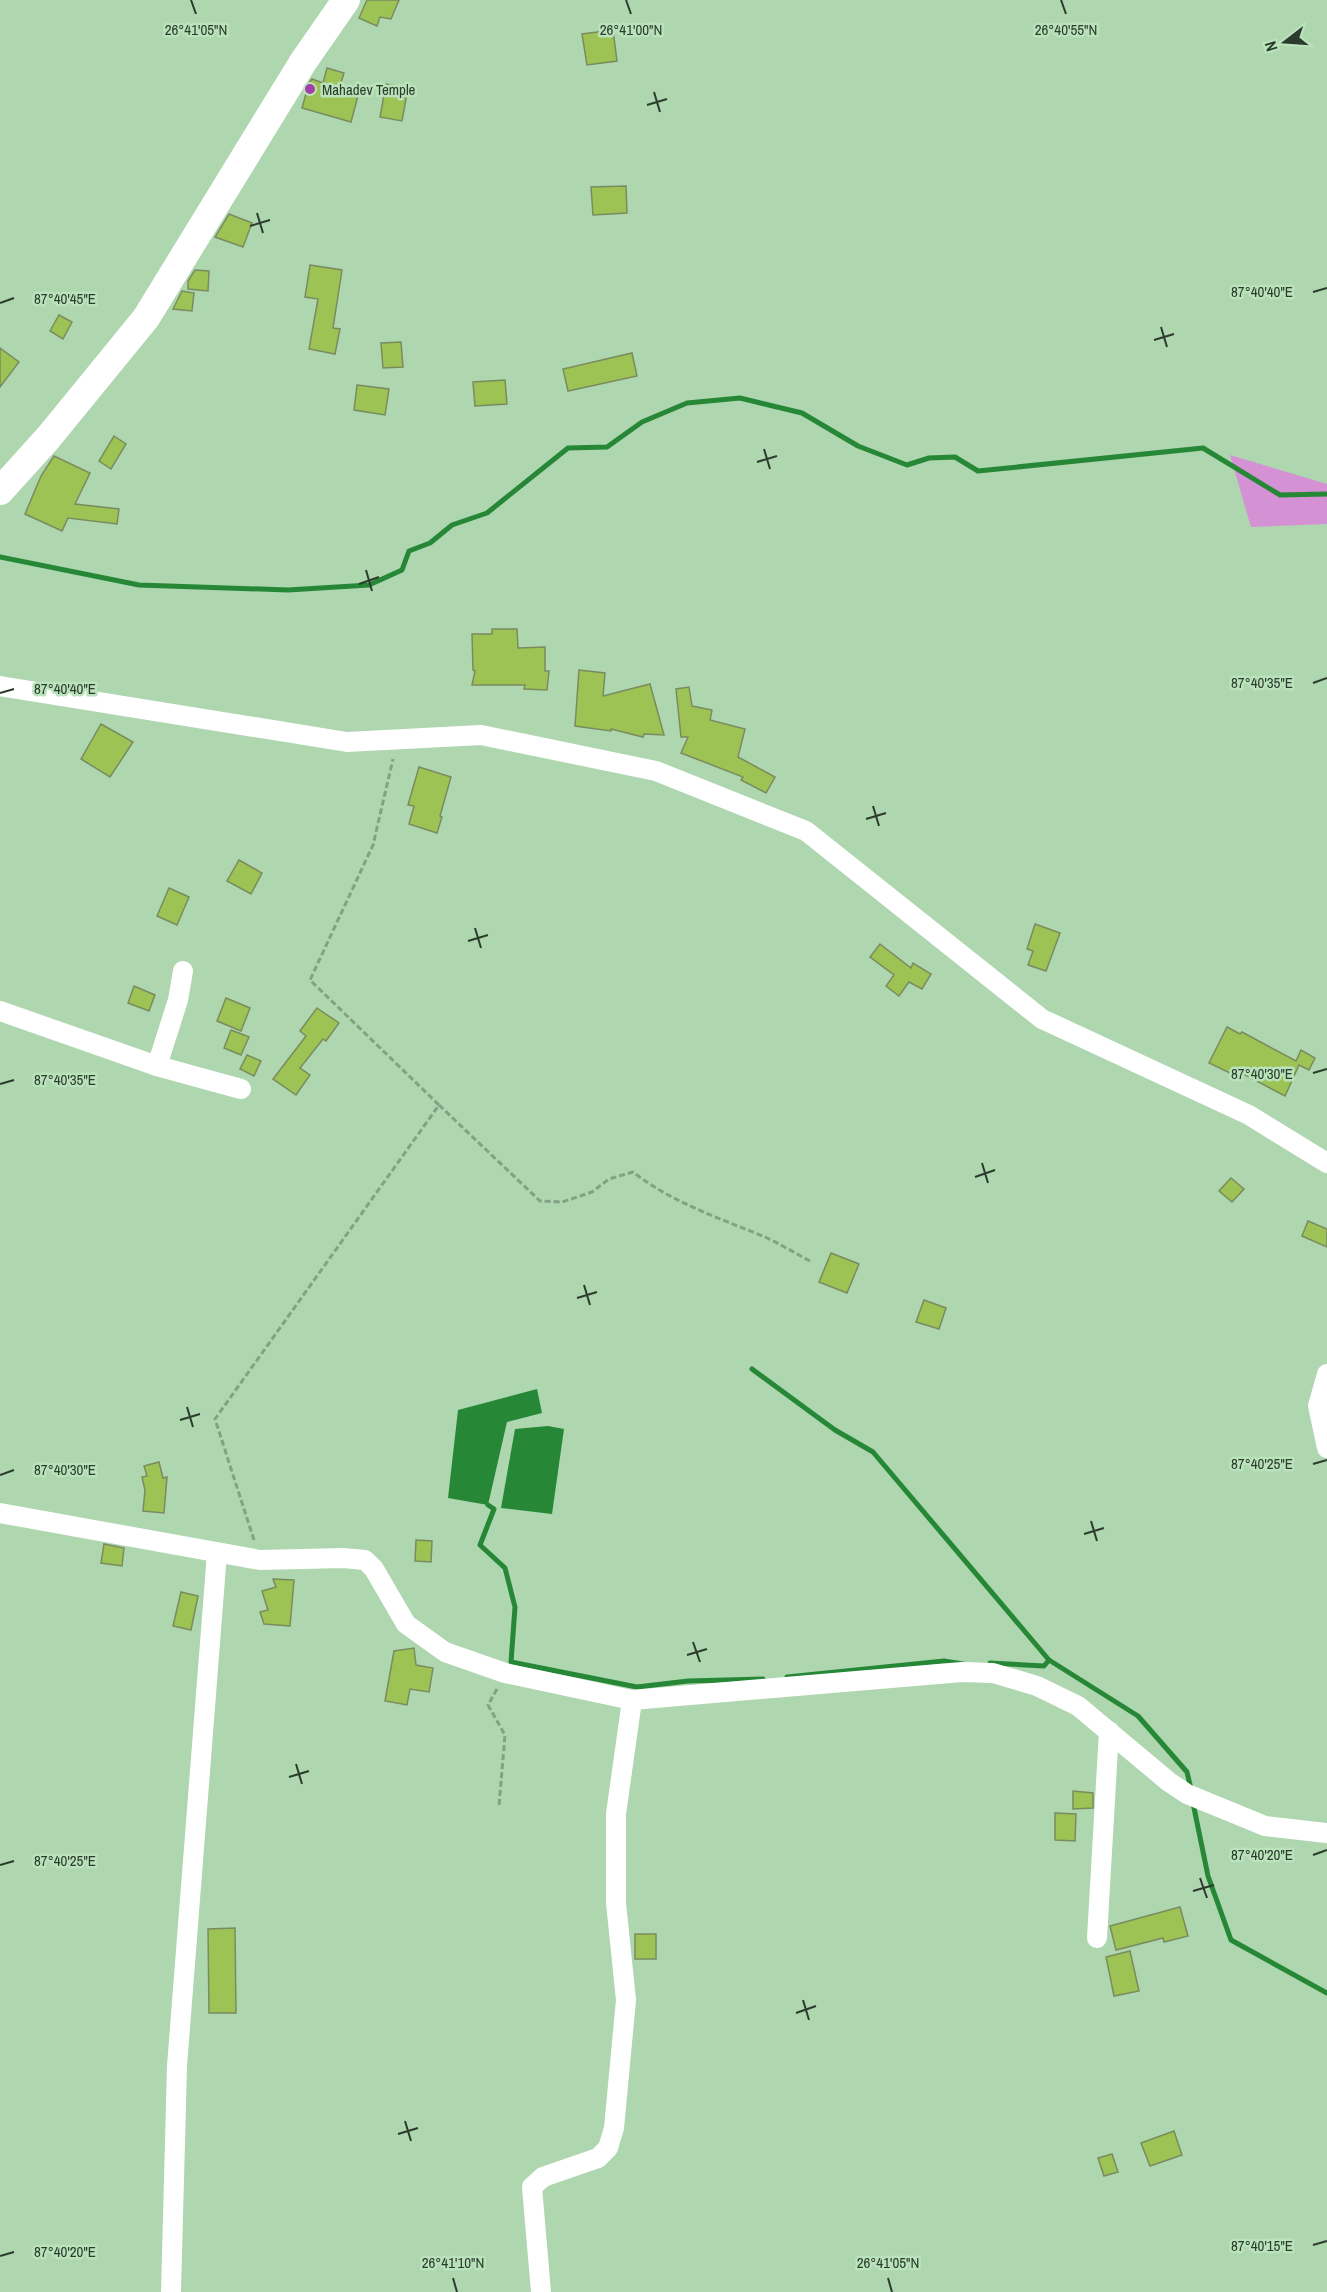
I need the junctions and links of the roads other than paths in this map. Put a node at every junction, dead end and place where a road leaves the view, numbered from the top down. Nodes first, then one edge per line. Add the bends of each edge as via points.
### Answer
1 (346, 0) edge
2 (0, 491) edge
3 (0, 686) edge
4 (183, 971) dead end
5 (0, 1011) edge
6 (157, 1066) junction
7 (241, 1089) dead end
8 (1327, 1163) edge
9 (1327, 1374) edge
10 (1327, 1448) edge
11 (0, 1513) edge
12 (217, 1553) junction
13 (632, 1700) junction
14 (1108, 1731) junction
15 (1327, 1833) edge
16 (1097, 1938) dead end
17 (171, 2292) edge
18 (541, 2292) edge

1 - 2 street via 303,62 146,318
3 - 8 street via 347,742 481,735 656,771 806,831 1042,1019 1249,1115
4 - 6 street
5 - 6 street
6 - 7 street
9 - 10 street via 1318,1406
11 - 12 street
12 - 13 street via 260,1560 365,1560 406,1624 445,1652 505,1673
12 - 17 street via 177,2066
13 - 14 street via 962,1672 993,1673 1038,1686 1078,1706
13 - 18 street via 616,1814 616,1903 626,2000 614,2128 608,2148 598,2158 543,2177 532,2187
14 - 15 street via 1187,1794 1265,1826
14 - 16 street

